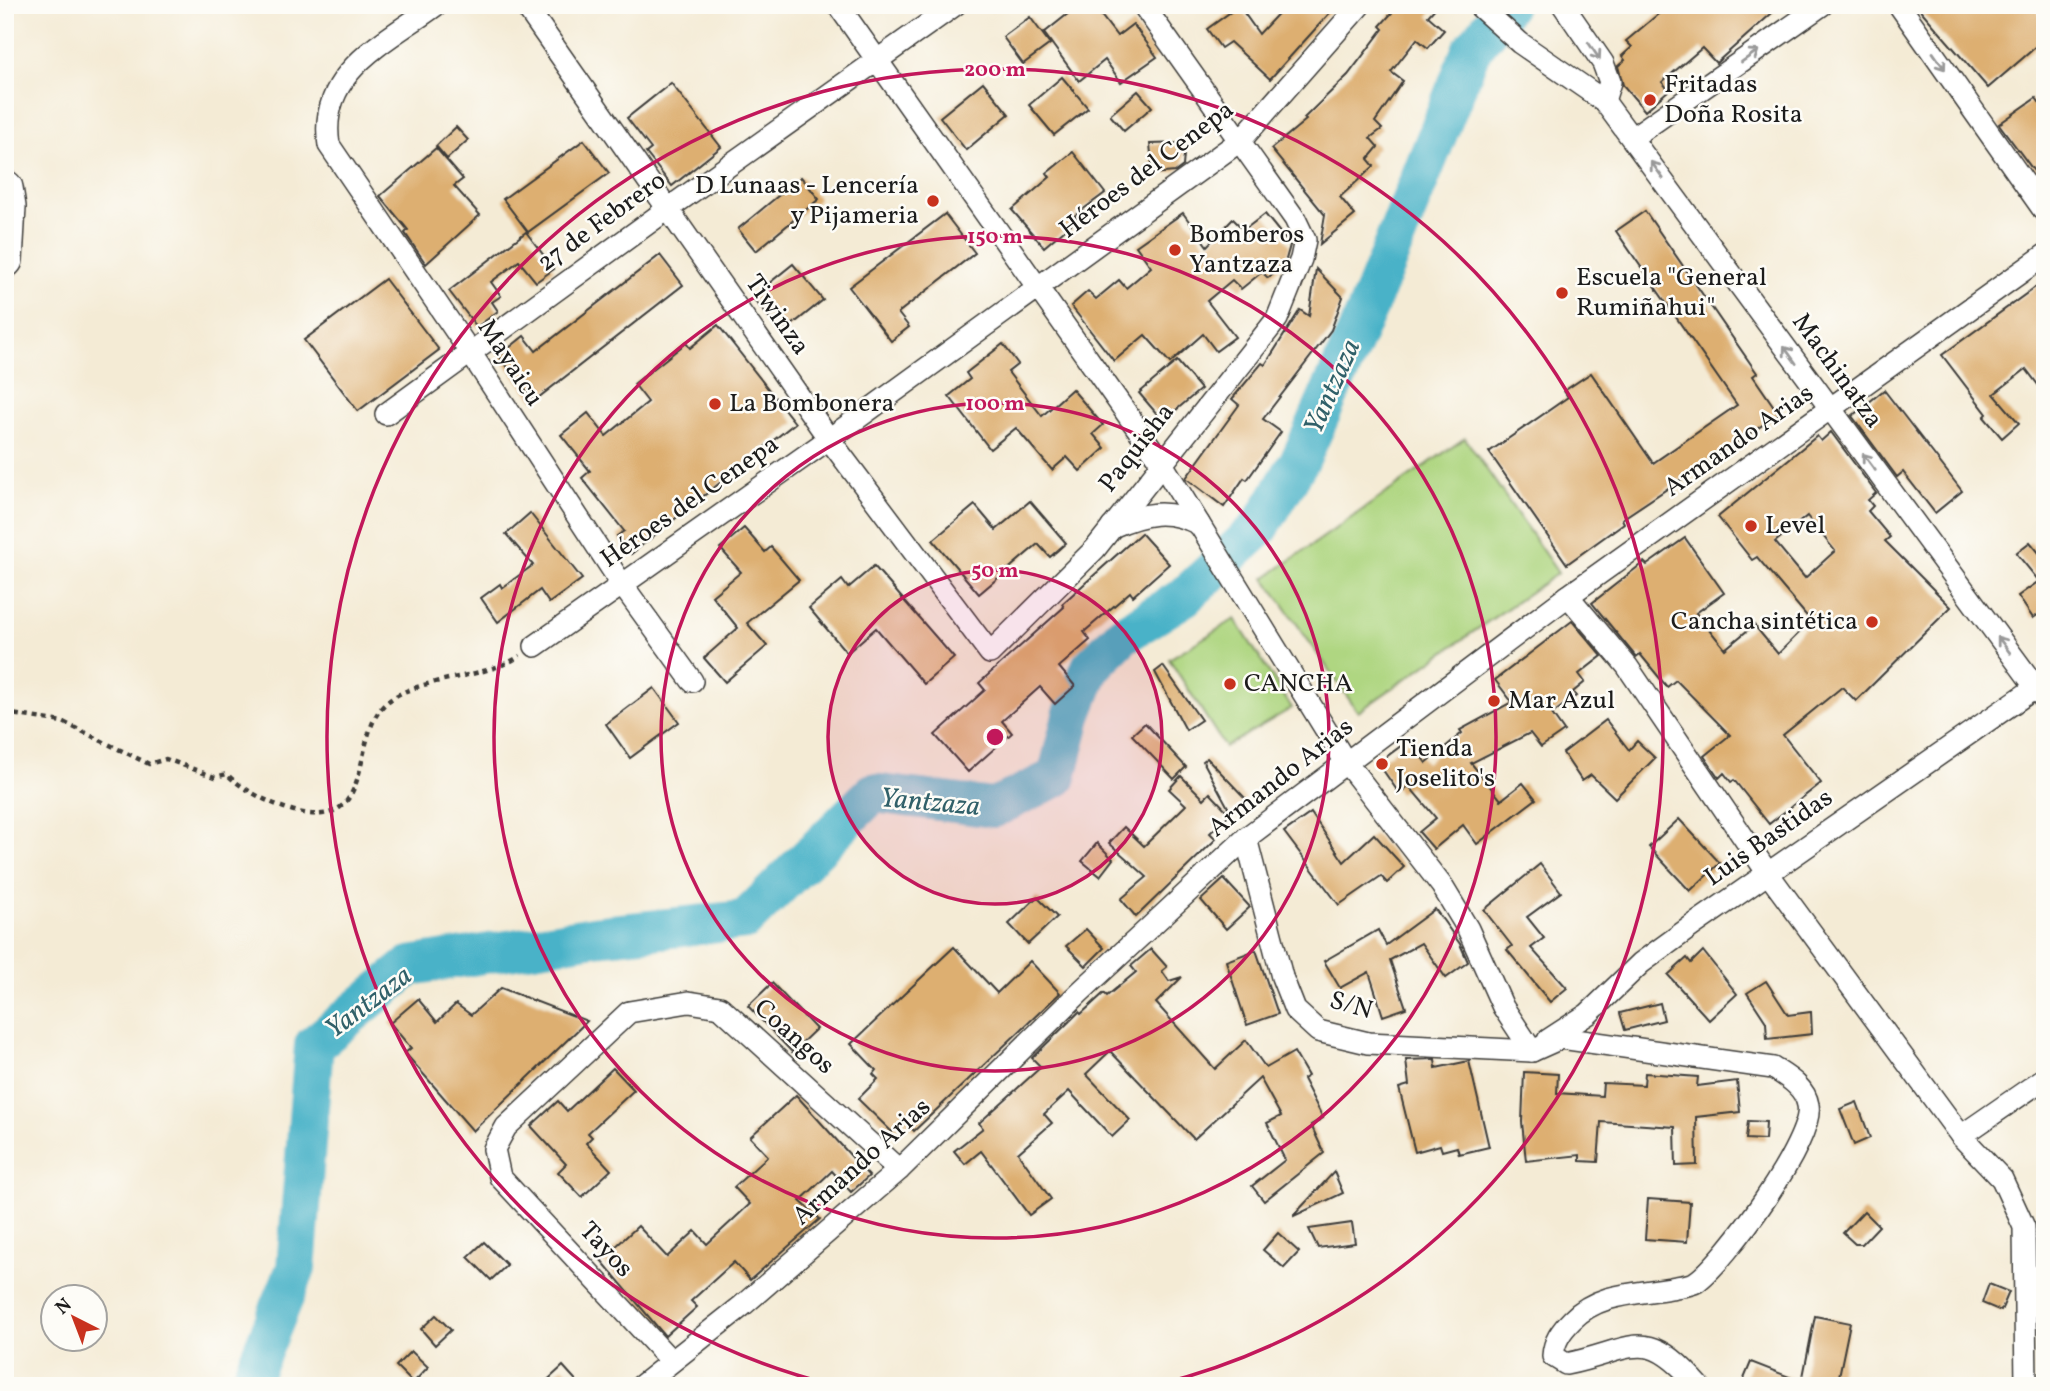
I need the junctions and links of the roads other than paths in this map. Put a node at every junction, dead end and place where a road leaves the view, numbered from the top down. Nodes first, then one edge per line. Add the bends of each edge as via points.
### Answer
1 (436, 5) edge
2 (525, 5) edge
3 (838, 5) edge
4 (956, 5) edge
5 (1143, 5) edge
6 (1360, 5) edge
7 (1478, 5) edge
8 (1563, 5) edge
9 (1822, 5) edge
10 (1899, 5) edge
11 (879, 60) junction
12 (1604, 101) junction
13 (1633, 137) junction
14 (1241, 140) junction
15 (5, 188) edge
16 (668, 208) junction
17 (2045, 212) edge
18 (2045, 255) edge
19 (5, 260) edge
20 (1039, 287) junction
21 (470, 352) junction
22 (1830, 410) junction
23 (386, 415) dead end
24 (829, 439) junction
25 (1161, 462) junction
26 (1111, 527) junction
27 (1203, 531) junction
28 (621, 583) junction
29 (1567, 596) junction
30 (535, 646) road end
31 (990, 653) joint
32 (692, 681) dead end
33 (2042, 689) edge
34 (1345, 761) junction
35 (1246, 838) junction
36 (1767, 872) junction
37 (1532, 1051) junction
38 (2045, 1078) edge
39 (1961, 1136) junction
40 (899, 1170) junction
41 (500, 1177) joint
42 (671, 1360) junction
43 (641, 1386) edge
44 (1699, 1386) edge
45 (2026, 1386) edge

1 - 21 street, Mayaicu via 351,68 336,87 325,121 329,145
2 - 16 street, Tiwinza
3 - 11 street
4 - 11 street, 27 de Febrero
5 - 14 street
6 - 14 street, Héroes del Cenepa
7 - 12 street, Machinatza via 1520,43
8 -> 12 street via 1603,63 1610,82
13 -> 9 street
10 -> 17 street
11 - 16 street, 27 de Febrero
11 - 20 street
12 - 13 street, Machinatza
22 -> 13 street, Machinatza
14 - 20 street, Héroes del Cenepa
14 - 25 street, Paquisha via 1295,219 1305,240 1301,259 1277,319
15 - 19 highway
16 - 21 street, 27 de Febrero
16 - 24 street, Tiwinza
18 - 22 street, Armando Arias
20 - 24 street, Héroes del Cenepa
20 - 25 street
21 - 23 street, 27 de Febrero
21 - 28 street, Mayaicu
22 - 29 street, Armando Arias
33 -> 22 street, Machinatza
24 - 28 street, Héroes del Cenepa
24 - 31 street, Tiwinza
25 - 26 street, Paquisha
25 - 27 street
26 - 27 street via 1158,512 1181,515
26 - 31 street, Paquisha via 1095,549
27 - 34 street
28 - 30 street, Héroes del Cenepa
28 - 32 street, Mayaicu
29 - 34 street, Armando Arias
29 - 36 street via 1627,666
33 - 36 street, Luis Bastidas
34 - 35 street, Armando Arias
34 - 37 street via 1442,886 1468,929 1503,1007
35 - 37 street, S/N via 1282,977 1295,1010 1318,1031 1368,1042
35 - 40 street, Armando Arias
36 - 37 street, Luis Bastidas via 1641,963 1588,1014
36 - 39 street
37 - 44 street via 1561,1038 1773,1068 1799,1086 1809,1105 1805,1128 1791,1154 1754,1218 1717,1265 1693,1284 1615,1296 1583,1308 1554,1344 1553,1356 1566,1364 1640,1344 1661,1350
38 - 39 street
39 - 45 street via 2002,1179 2024,1227
40 - 41 street, Coangos via 720,1007 689,1002 629,1012 506,1127 494,1149
40 - 42 street, Armando Arias via 743,1306
41 - 42 street, Tayos
42 - 43 street, Armando Arias

